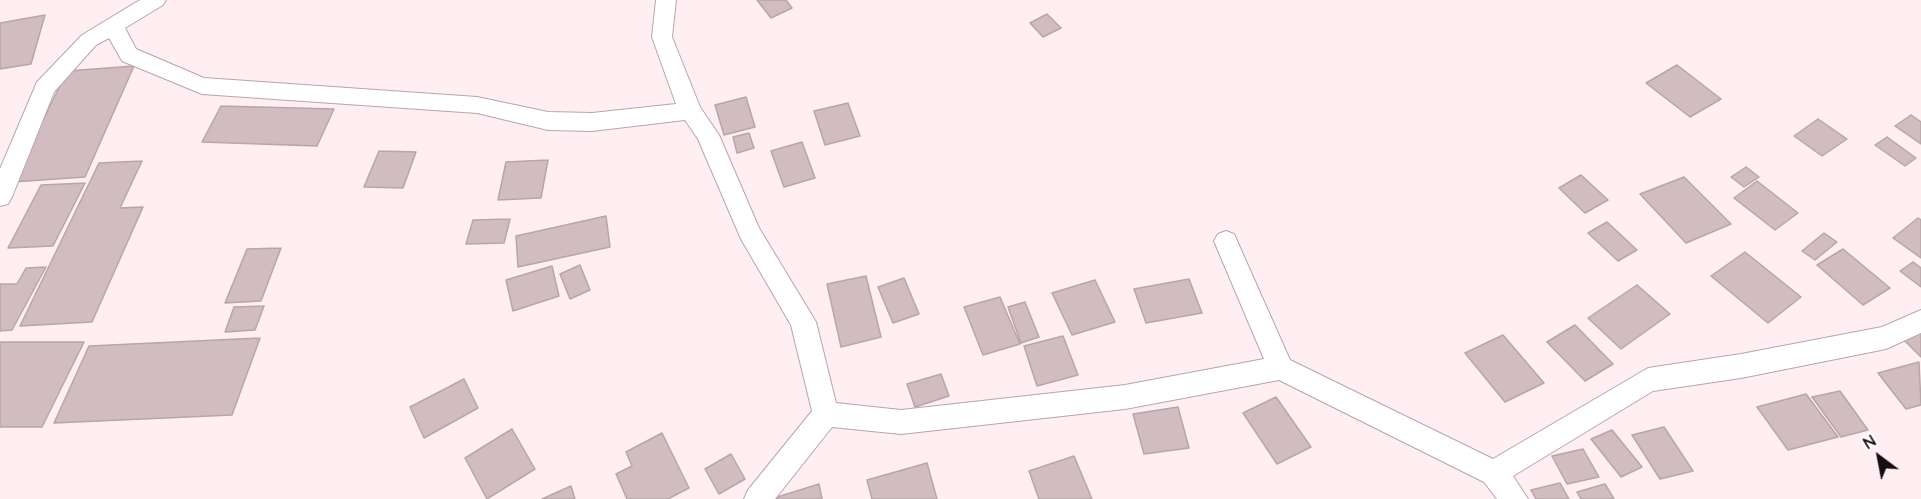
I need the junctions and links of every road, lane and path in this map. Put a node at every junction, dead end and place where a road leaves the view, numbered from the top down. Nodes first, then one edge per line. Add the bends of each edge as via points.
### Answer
1 (666, 0) edge
2 (148, 2) edge
3 (113, 26) junction
4 (690, 111) junction
5 (0, 197) edge
6 (1226, 241) dead end
7 (1921, 321) edge
8 (1281, 368) junction
9 (826, 414) junction
10 (1494, 473) junction
11 (758, 499) edge
12 (1514, 499) edge

1 - 4 street via 662,37
2 - 3 street
3 - 4 street via 129,56 202,86 477,105 548,121 592,122
3 - 5 street via 89,40 45,88
4 - 9 street via 708,135 749,232 803,322
6 - 8 street
7 - 10 street via 1886,338 1648,380
8 - 9 street via 1125,397 901,422
8 - 10 street
9 - 11 street
10 - 12 street

